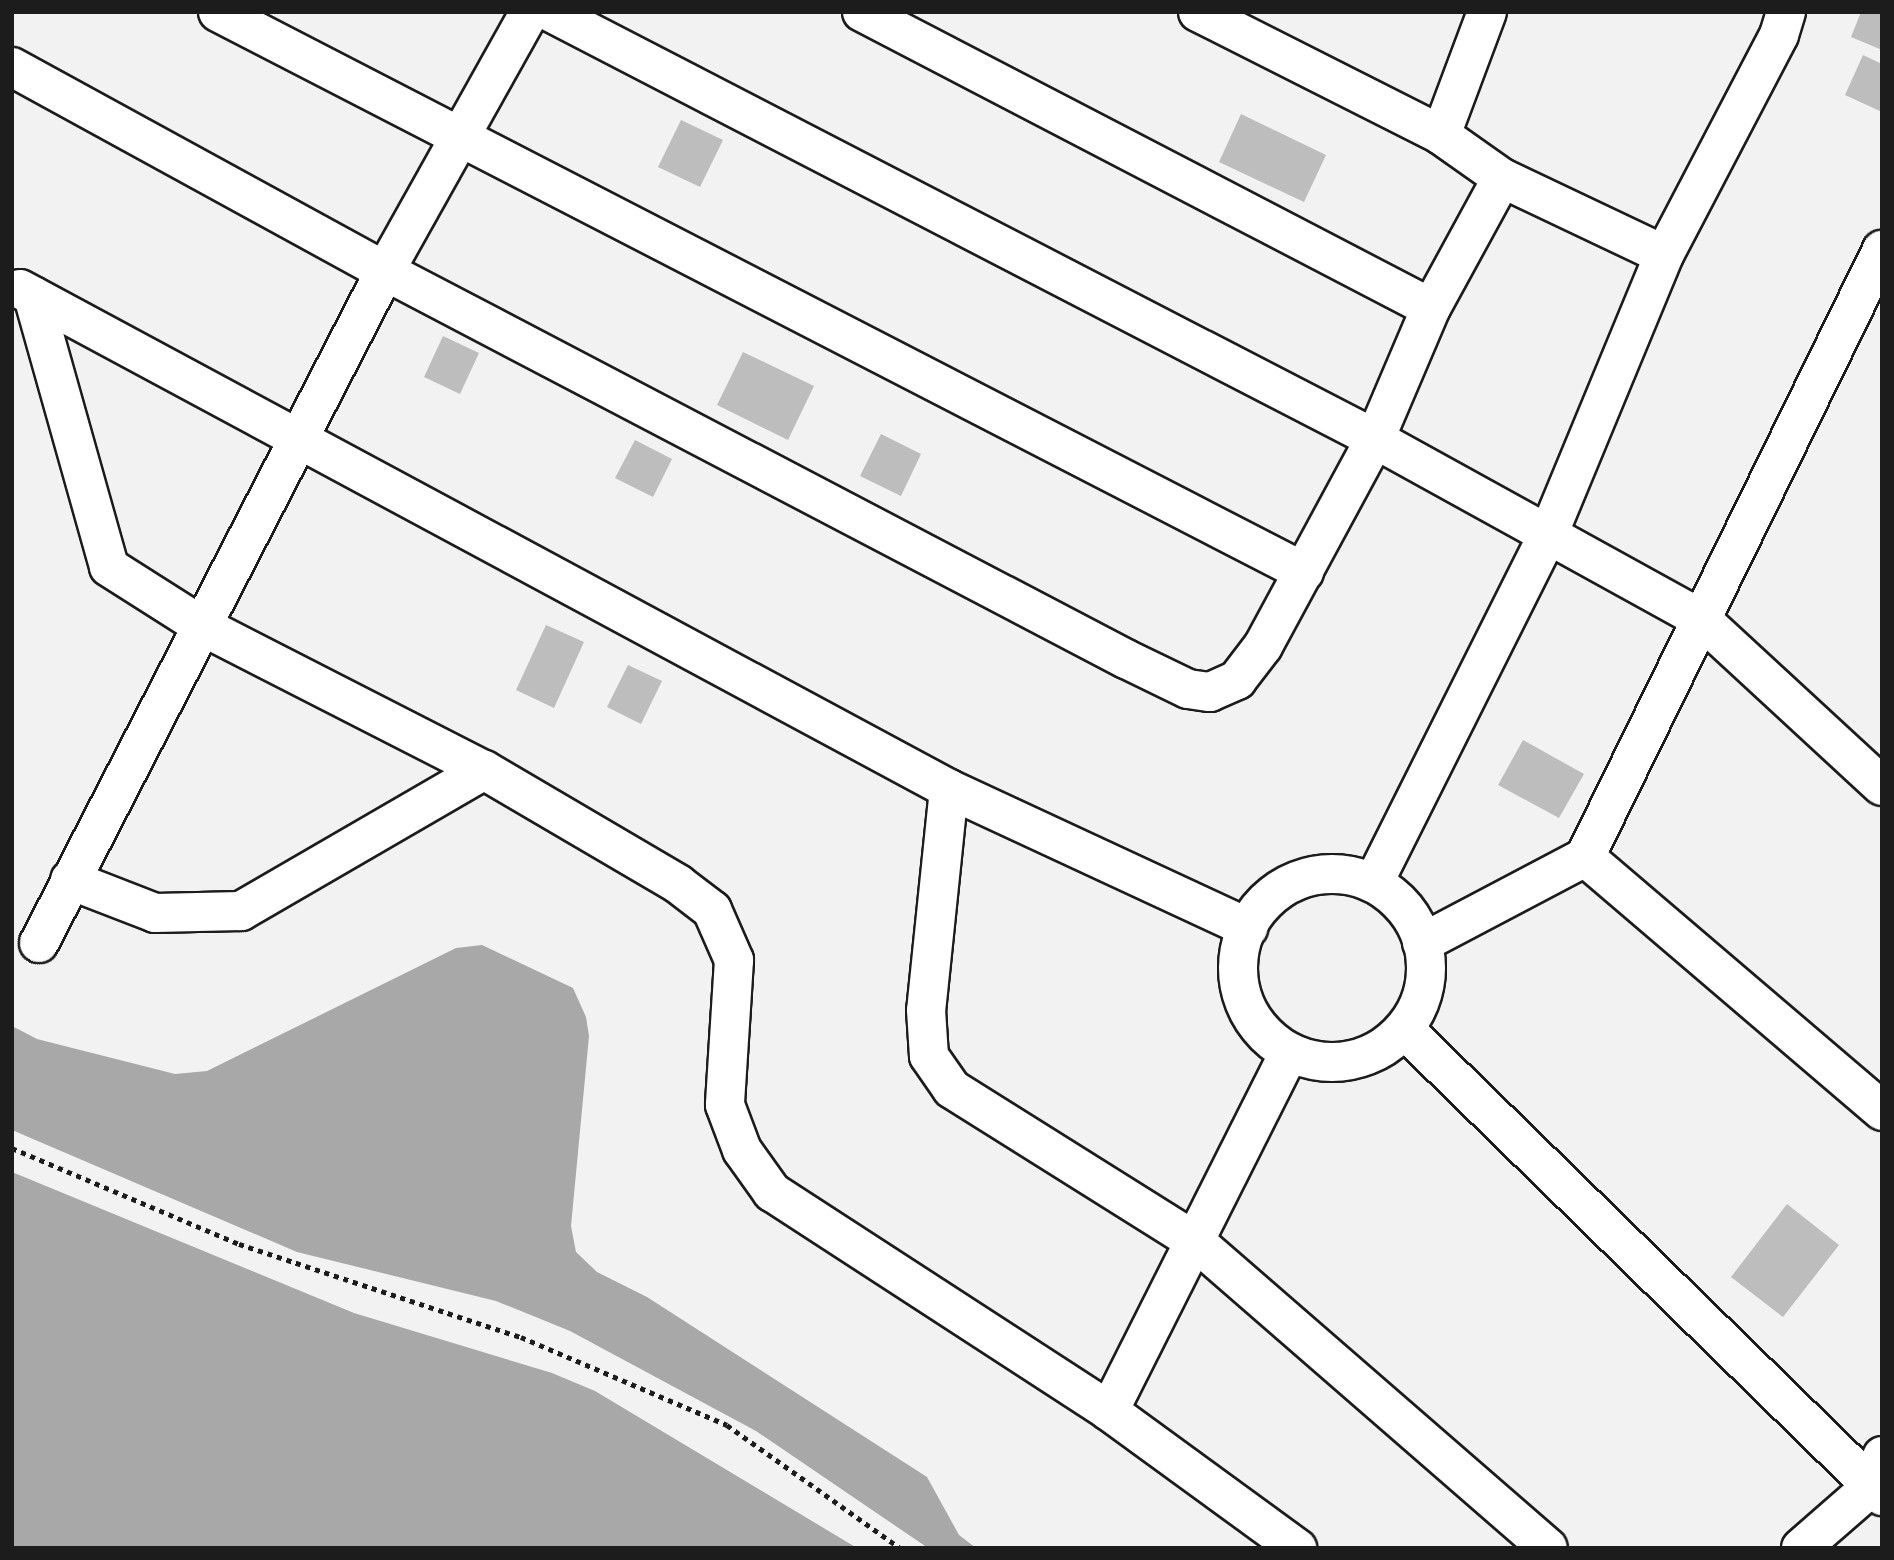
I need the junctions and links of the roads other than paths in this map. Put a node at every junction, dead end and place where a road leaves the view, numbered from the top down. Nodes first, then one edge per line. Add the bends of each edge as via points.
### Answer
1 (218, 12) edge
2 (530, 12) edge
3 (550, 12) edge
4 (862, 12) edge
5 (1198, 12) edge
6 (1487, 12) edge
7 (1786, 12) edge
8 (12, 66) edge
9 (1441, 135) junction
10 (463, 138) junction
11 (1502, 178) junction
12 (1882, 250) edge
13 (1664, 255) junction
14 (385, 271) junction
15 (23, 290) edge
16 (1431, 308) junction
17 (1375, 439) junction
18 (299, 440) junction
19 (1548, 535) junction
20 (1304, 572) junction
21 (1701, 619) junction
22 (202, 626) junction
23 (484, 770) junction
24 (1882, 786) edge
25 (948, 789) junction
26 (1585, 858) junction
27 (70, 880) junction
28 (1374, 882) junction
29 (1248, 928) junction
30 (39, 943) dead end
31 (1422, 943) junction
32 (1405, 1030) junction
33 (1289, 1053) junction
34 (1882, 1111) edge
35 (1196, 1242) junction
36 (1109, 1411) junction
37 (1878, 1479) edge
38 (1297, 1548) edge
39 (1548, 1548) edge
40 (1801, 1548) edge

1 - 10 street
2 - 10 street
3 - 17 street
4 - 16 street
5 - 9 street
6 - 9 street
7 - 13 street via 1779,36
8 - 14 street
9 - 11 street
10 - 14 street
10 - 20 street
11 - 13 street
11 - 16 street
12 - 21 street
13 - 19 street
14 - 18 street
14 - 20 street via 1188,690 1210,691 1237,680 1263,646
15 - 18 street
15 - 22 street via 109,567
16 - 17 street
17 - 19 street
17 - 20 street
18 - 22 street
18 - 25 street
19 - 21 street
19 - 28 street
21 - 24 street
21 - 26 street
22 - 23 street
22 - 27 street
23 - 27 street via 241,911 155,912
23 - 36 street via 678,884 712,910 734,960 724,1105 742,1150 772,1192
25 - 29 street
25 - 35 street via 926,1010 929,1056 952,1089
26 - 31 street
26 - 34 street
27 - 30 street
28 - 29 street via 1335,873 1289,883 1256,911
28 - 31 street via 1395,897 1419,928
29 - 33 street via 1240,945 1238,983 1248,1014 1270,1041
31 - 32 street via 1427,973
32 - 33 street via 1374,1054 1336,1063
32 - 37 street
33 - 35 street
35 - 36 street
35 - 39 street
36 - 38 street
37 - 40 street

